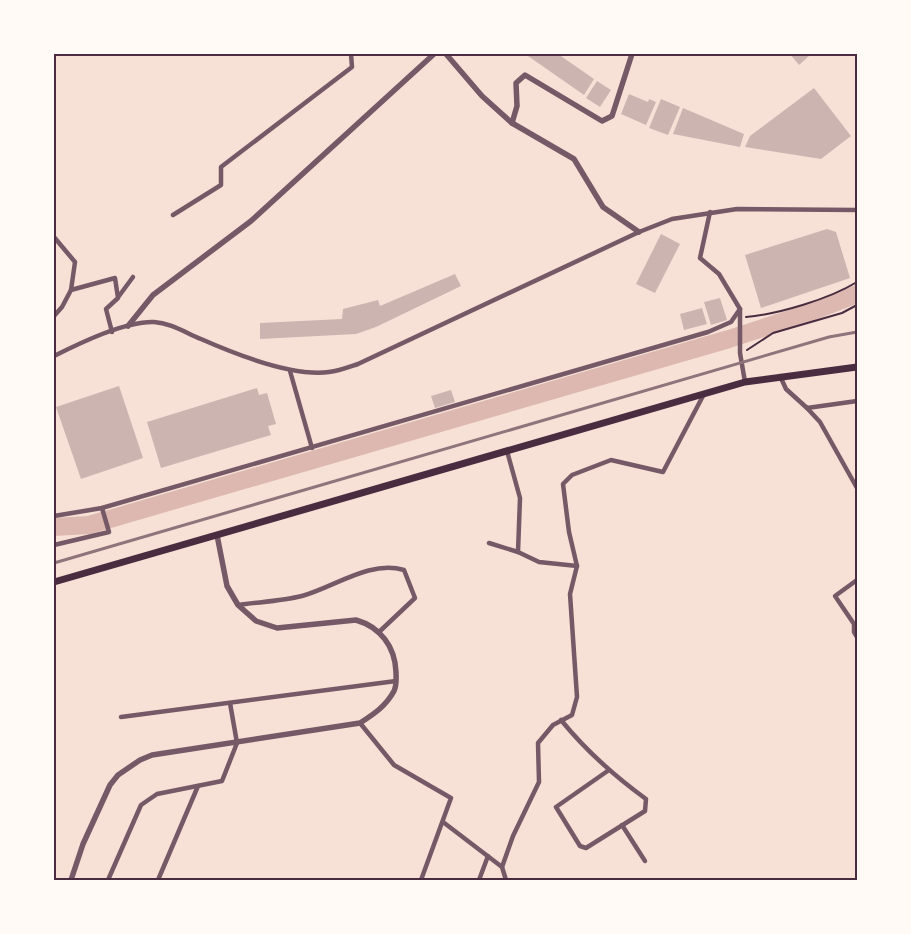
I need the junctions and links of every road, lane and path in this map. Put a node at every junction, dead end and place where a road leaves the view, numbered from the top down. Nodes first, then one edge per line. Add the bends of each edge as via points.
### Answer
1 (351, 54) edge
2 (434, 54) edge
3 (446, 54) edge
4 (632, 54) edge
5 (512, 123) junction
6 (857, 210) edge
7 (710, 212) junction
8 (173, 215) dead end
9 (639, 232) junction
10 (54, 237) edge
11 (133, 277) dead end
12 (857, 282) edge
13 (71, 290) junction
14 (118, 298) junction
15 (857, 305) edge
16 (740, 309) junction
17 (54, 316) edge
18 (740, 318) junction
19 (128, 326) junction
20 (112, 332) junction
21 (740, 351) junction
22 (54, 356) edge
23 (857, 367) edge
24 (290, 371) junction
25 (780, 376) junction
26 (744, 382) junction
27 (704, 394) junction
28 (857, 401) edge
29 (807, 408) junction
30 (312, 448) junction
31 (507, 451) junction
32 (857, 488) edge
33 (102, 508) junction
34 (54, 516) edge
35 (217, 535) junction
36 (489, 543) dead end
37 (54, 545) edge
38 (518, 552) junction
39 (577, 566) junction
40 (857, 580) edge
41 (54, 582) edge
42 (238, 605) junction
43 (379, 632) junction
44 (857, 637) edge
45 (396, 681) junction
46 (230, 703) junction
47 (121, 717) dead end
48 (561, 720) junction
49 (360, 723) junction
50 (237, 742) junction
51 (609, 770) junction
52 (198, 786) junction
53 (444, 822) junction
54 (622, 825) junction
55 (488, 856) junction
56 (645, 861) dead end
57 (502, 867) junction
58 (71, 880) edge
59 (108, 880) edge
60 (158, 880) edge
61 (421, 880) edge
62 (479, 880) edge
63 (506, 880) edge

1 - 8 street via 352,67 221,167 221,185
2 - 19 street via 252,221 152,296
3 - 5 street via 482,96
4 - 5 street via 612,116 602,121 525,75 516,83 517,106
5 - 9 street via 574,159 603,207
6 - 7 street via 737,209
7 - 9 street via 672,219
7 - 16 street via 700,258 719,274
9 - 24 street via 358,364 328,373
10 - 13 street via 75,262
11 - 14 street
12 - 18 path via 805,303
13 - 14 street via 115,278
13 - 17 street
14 - 20 street via 106,310
15 - 21 path via 842,313 773,333
16 - 18 street
16 - 30 street via 731,322 708,332
18 - 21 street
19 - 20 street
19 - 24 street via 154,322 174,326
20 - 22 street
21 - 26 street
23 - 25 main road
24 - 30 street
25 - 26 main road
25 - 29 street via 786,389
26 - 27 main road
27 - 31 main road
27 - 39 street via 663,472 611,460 572,475 563,484
28 - 29 street
29 - 32 street via 820,422
30 - 33 street
31 - 35 main road
31 - 38 street via 520,498
33 - 34 street
33 - 37 street via 109,532
35 - 41 main road
35 - 42 street via 227,586
36 - 38 street
38 - 39 street via 539,562
39 - 48 street via 570,594 577,697 572,715
40 - 44 street via 834,596 854,624
42 - 43 street via 256,621 277,628 356,620
42 - 43 street via 303,596 344,578 391,566 404,570 415,598
43 - 45 street via 396,658
45 - 46 street
45 - 49 street via 381,710
46 - 47 street
46 - 50 street
48 - 51 street via 587,751
48 - 57 street via 538,743 539,782
49 - 50 street
49 - 53 street via 394,765 451,798
50 - 52 street via 222,782
50 - 58 street via 152,755 118,776 110,785 83,844
51 - 54 street via 646,799 645,811
51 - 54 street via 556,807 580,846 586,848
52 - 59 street via 157,794 141,805
52 - 60 street
53 - 55 street
53 - 61 street
54 - 56 street
55 - 57 street
55 - 62 street
57 - 63 street

